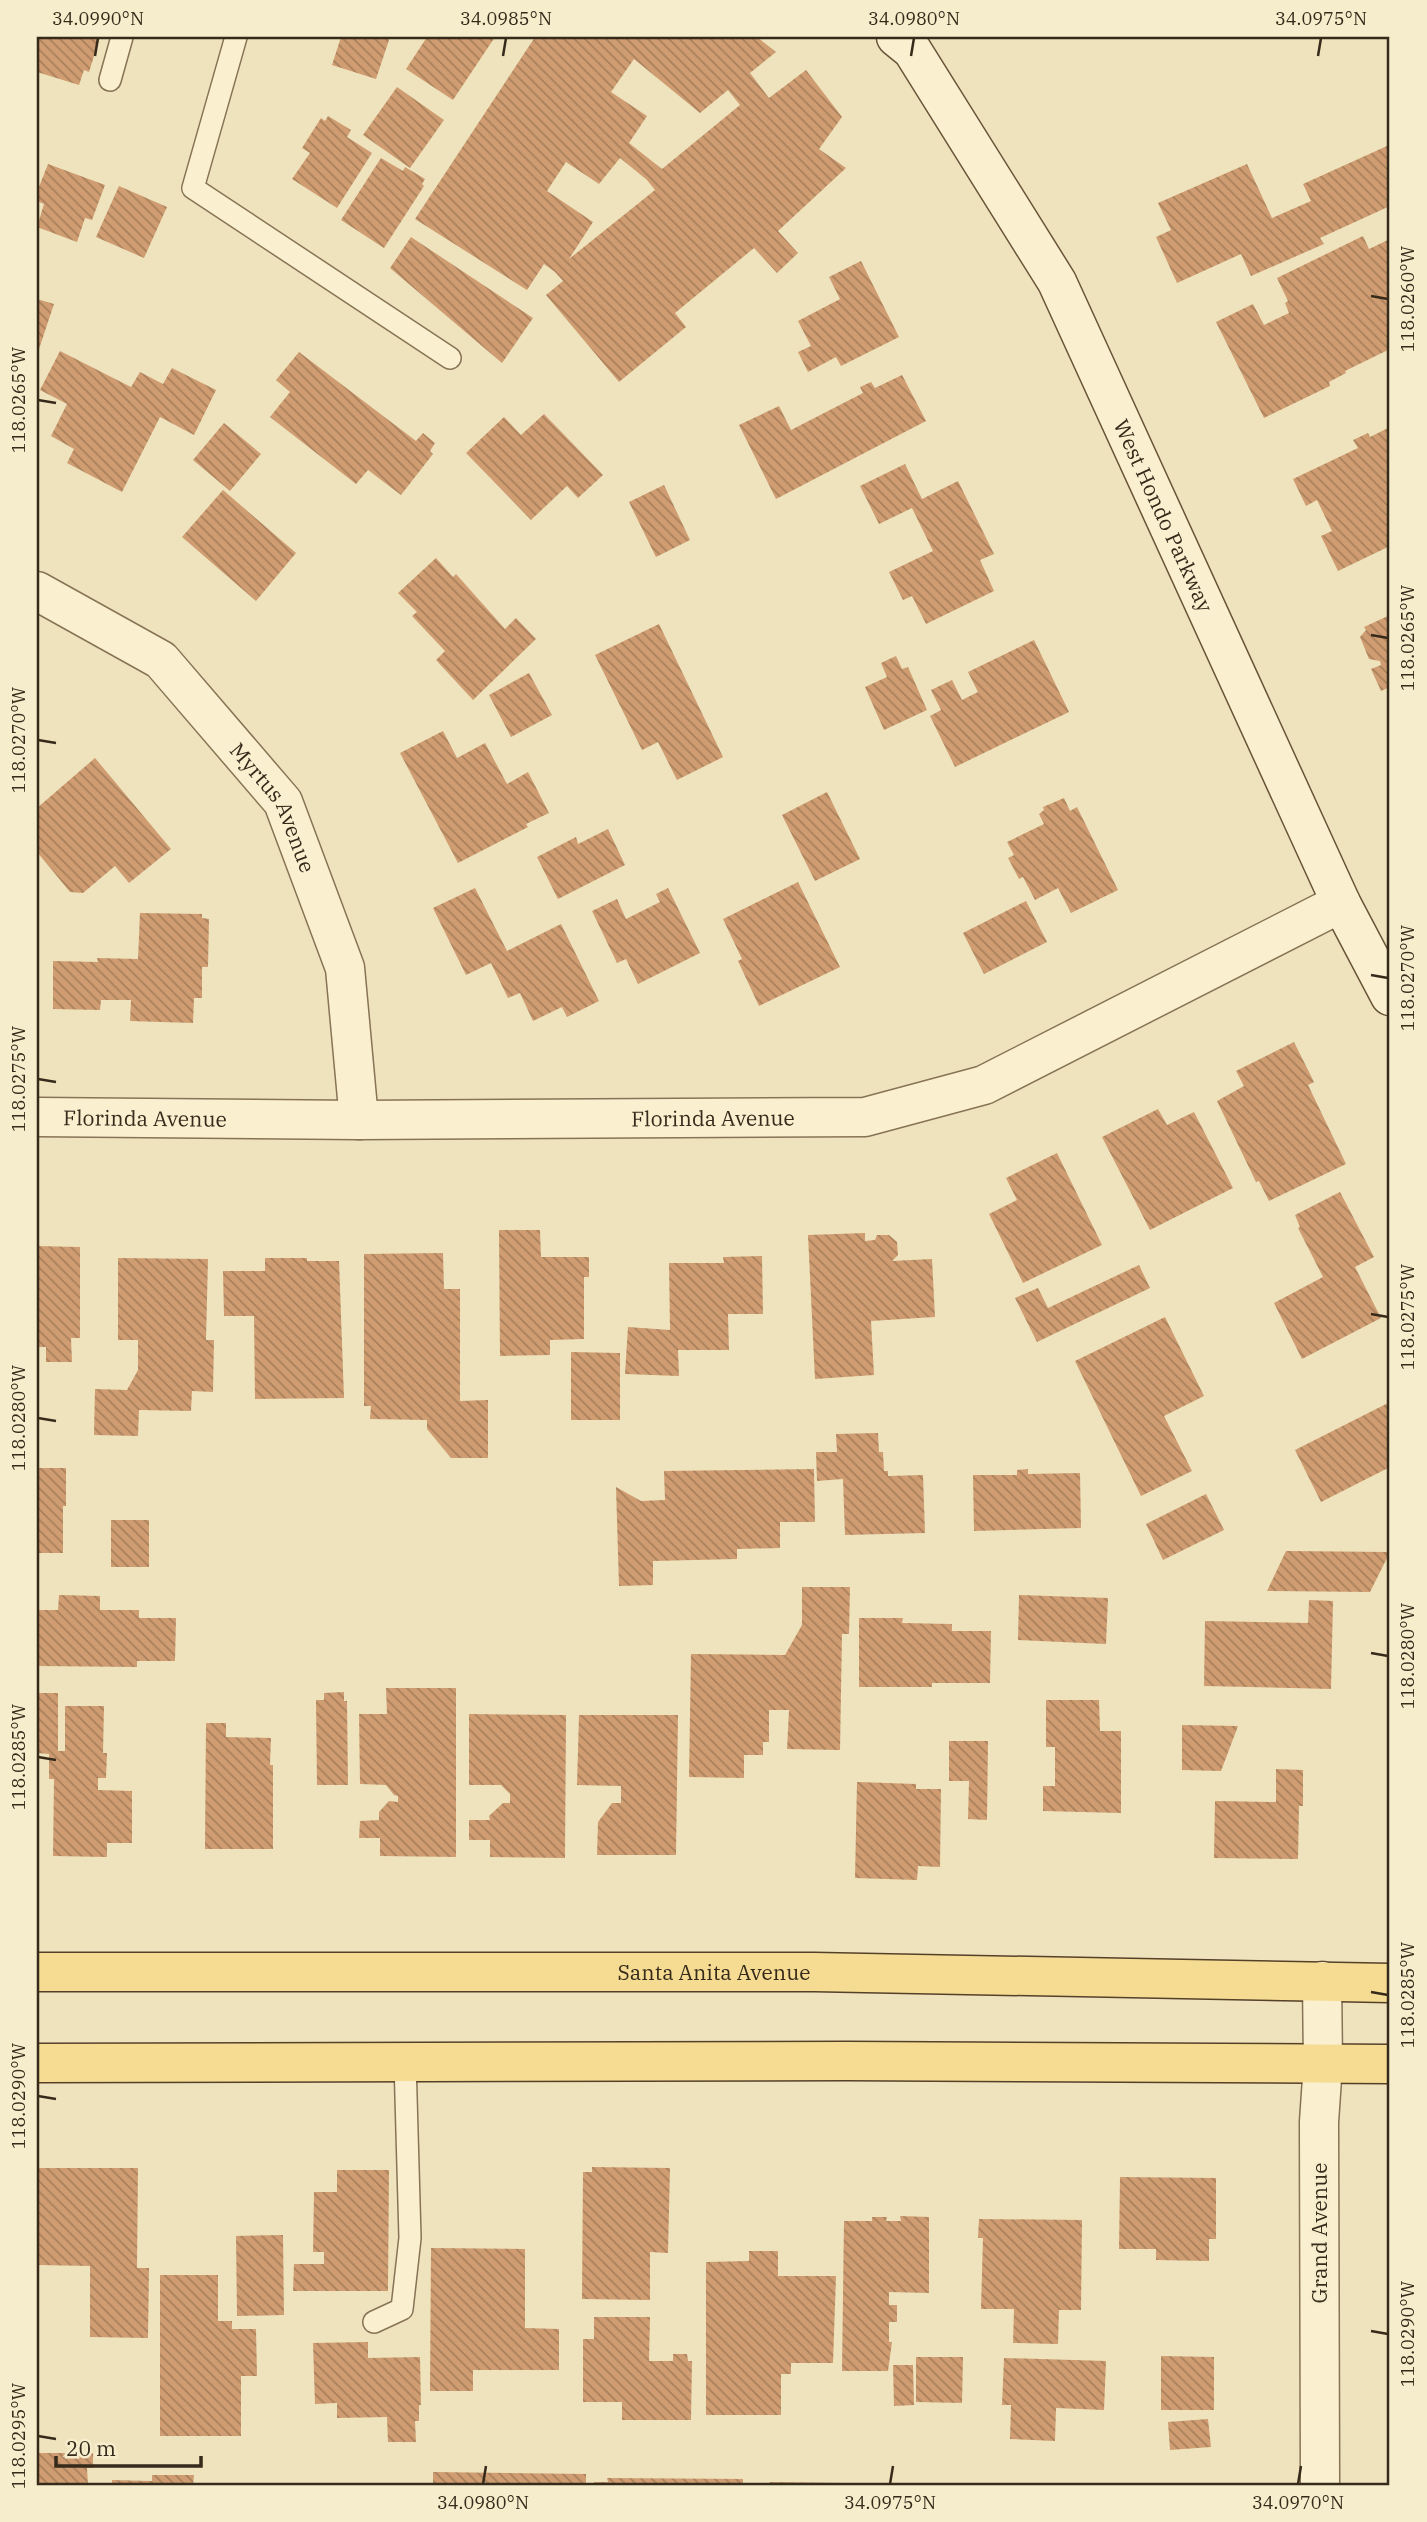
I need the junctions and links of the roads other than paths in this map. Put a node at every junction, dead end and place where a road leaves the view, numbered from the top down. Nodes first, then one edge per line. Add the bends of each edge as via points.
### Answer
1 (122, 37) edge
2 (236, 37) edge
3 (911, 41) edge
4 (110, 80) dead end
5 (450, 358) dead end
6 (37, 591) edge
7 (1341, 903) junction
8 (1390, 996) edge
9 (37, 1116) edge
10 (359, 1120) junction
11 (37, 1972) edge
12 (1322, 1981) junction
13 (1390, 1983) edge
14 (405, 2061) junction
15 (37, 2063) edge
16 (1323, 2064) junction
17 (1390, 2064) edge
18 (374, 2322) dead end
19 (1320, 2485) edge

1 - 4 lane
2 - 5 lane via 192,188
3 - 7 street, West Hondo Parkway via 1057,282
6 - 10 street, Myrtus Avenue via 162,660 283,802 345,968
7 - 8 street, West Hondo Parkway
7 - 10 street, Florinda Avenue via 984,1085 865,1117
9 - 10 street, Florinda Avenue
11 - 12 main road, Santa Anita Avenue via 814,1972
12 - 13 main road, Santa Anita Avenue
12 - 16 street, Grand Avenue
14 - 15 main road
14 - 16 main road
14 - 18 lane via 410,2238 402,2309
16 - 17 main road
16 - 19 street, Grand Avenue via 1319,2122

